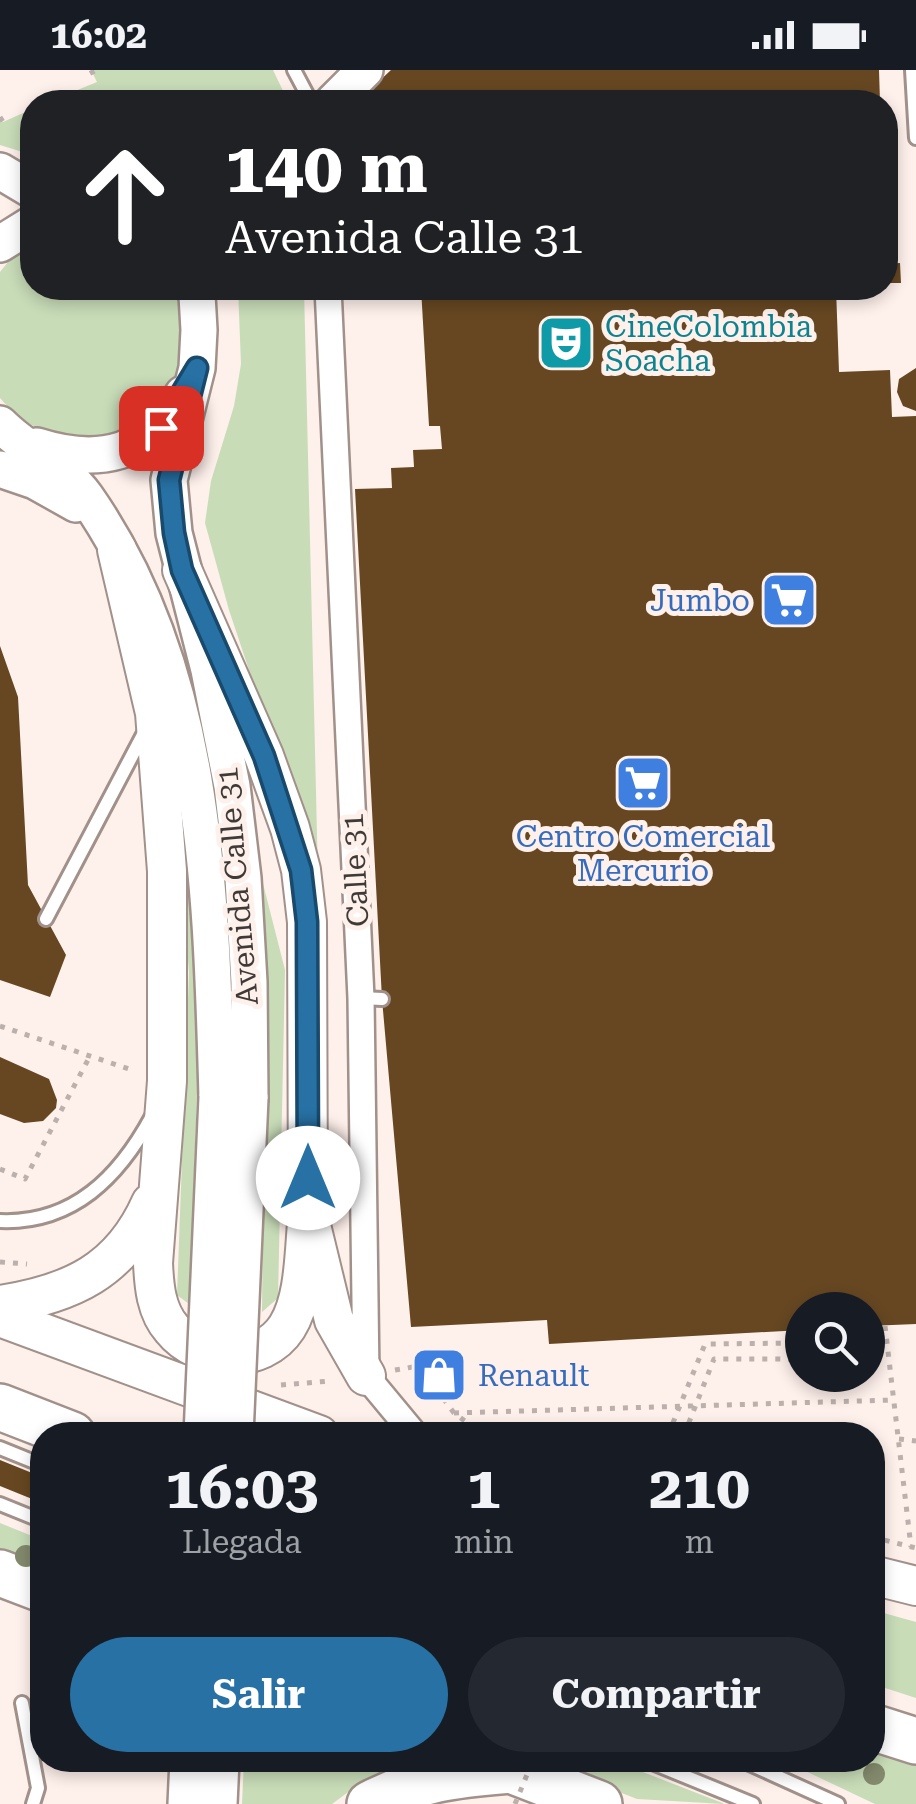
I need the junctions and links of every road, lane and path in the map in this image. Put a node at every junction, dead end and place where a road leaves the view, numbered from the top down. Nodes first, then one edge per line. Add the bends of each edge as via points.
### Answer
1 (91, 70) edge
2 (365, 70) edge
3 (912, 70) edge
4 (97, 81) dead end
5 (345, 90) edge
6 (916, 138) edge
7 (196, 300) edge
8 (214, 300) edge
9 (329, 300) edge
10 (197, 368) junction
11 (4, 440) edge
12 (109, 537) junction
13 (182, 570) junction
14 (155, 712) junction
15 (46, 919) dead end
16 (0, 1026) edge
17 (90, 1056) junction
18 (166, 1081) junction
19 (234, 1098) junction
20 (0, 1169) edge
21 (156, 1192) junction
22 (308, 1213) junction
23 (0, 1221) edge
24 (0, 1305) edge
25 (0, 1317) edge
26 (885, 1326) dead end
27 (785, 1343) edge
28 (785, 1359) edge
29 (419, 1366) dead end
30 (366, 1376) junction
31 (894, 1400) junction
32 (695, 1406) junction
33 (0, 1407) edge
34 (454, 1413) junction
35 (39, 1422) edge
36 (203, 1422) edge
37 (236, 1422) edge
38 (283, 1422) edge
39 (404, 1422) edge
40 (466, 1422) edge
41 (673, 1422) edge
42 (689, 1422) edge
43 (898, 1439) junction
44 (916, 1441) edge
45 (0, 1448) edge
46 (30, 1460) edge
47 (0, 1504) edge
48 (30, 1515) edge
49 (885, 1540) edge
50 (914, 1548) edge
51 (0, 1573) edge
52 (885, 1579) edge
53 (30, 1584) edge
54 (916, 1586) edge
55 (22, 1703) dead end
56 (885, 1730) edge
57 (916, 1741) edge
58 (30, 1746) edge
59 (35, 1772) edge
60 (187, 1772) edge
61 (220, 1772) edge
62 (675, 1772) edge
63 (767, 1772) edge
64 (511, 1774) edge
65 (33, 1804) edge
66 (186, 1804) edge
67 (219, 1804) edge
68 (370, 1804) edge
69 (600, 1804) edge
70 (754, 1804) edge
71 (838, 1804) edge

1 - 4 path
2 - 5 main road
3 - 6 lane
7 - 10 main road, Avenida Calle 31
8 - 10 main road
9 - 30 street, Calle 31 via 372,999
10 - 11 main road via 161,428 129,448 92,457
10 - 13 main road, Avenida Calle 31 via 169,480
11 - 12 main road, Avenida Calle 31 via 70,479
12 - 14 main road
12 - 19 main road, Avenida Calle 31 via 146,610 190,756
13 - 19 main road, Avenida Calle 31 via 232,786 246,930
13 - 22 main road via 264,756 301,870
14 - 15 lane
14 - 18 main road via 166,870
16 - 17 path
17 - 18 path
17 - 20 path via 25,1178
18 - 21 main road
18 - 23 lane via 143,1132 90,1194 56,1214
19 - 36 main road, Avenida Calle 31, bridge
19 - 37 main road, Avenida Calle 31, bridge
21 - 22 main road via 154,1288 162,1312 192,1346 216,1354 254,1352 287,1328
21 - 24 main road via 132,1239 108,1266 61,1290
22 - 30 main road via 334,1320
25 - 38 main road
26 - 31 path
27 - 41 path, bridge via 705,1344
28 - 32 path via 714,1359
29 - 34 path
30 - 39 street
31 - 32 path
31 - 43 path
32 - 34 path
32 - 42 path
33 - 35 highway
34 - 40 path
43 - 44 path
43 - 50 path
45 - 46 lane
47 - 48 lane
49 - 50 path
51 - 53 highway
52 - 54 main road
55 - 58 lane
56 - 57 highway
59 - 65 lane
60 - 66 main road
61 - 67 main road
62 - 70 lane
63 - 71 lane
64 - 68 highway via 442,1777
64 - 69 highway

